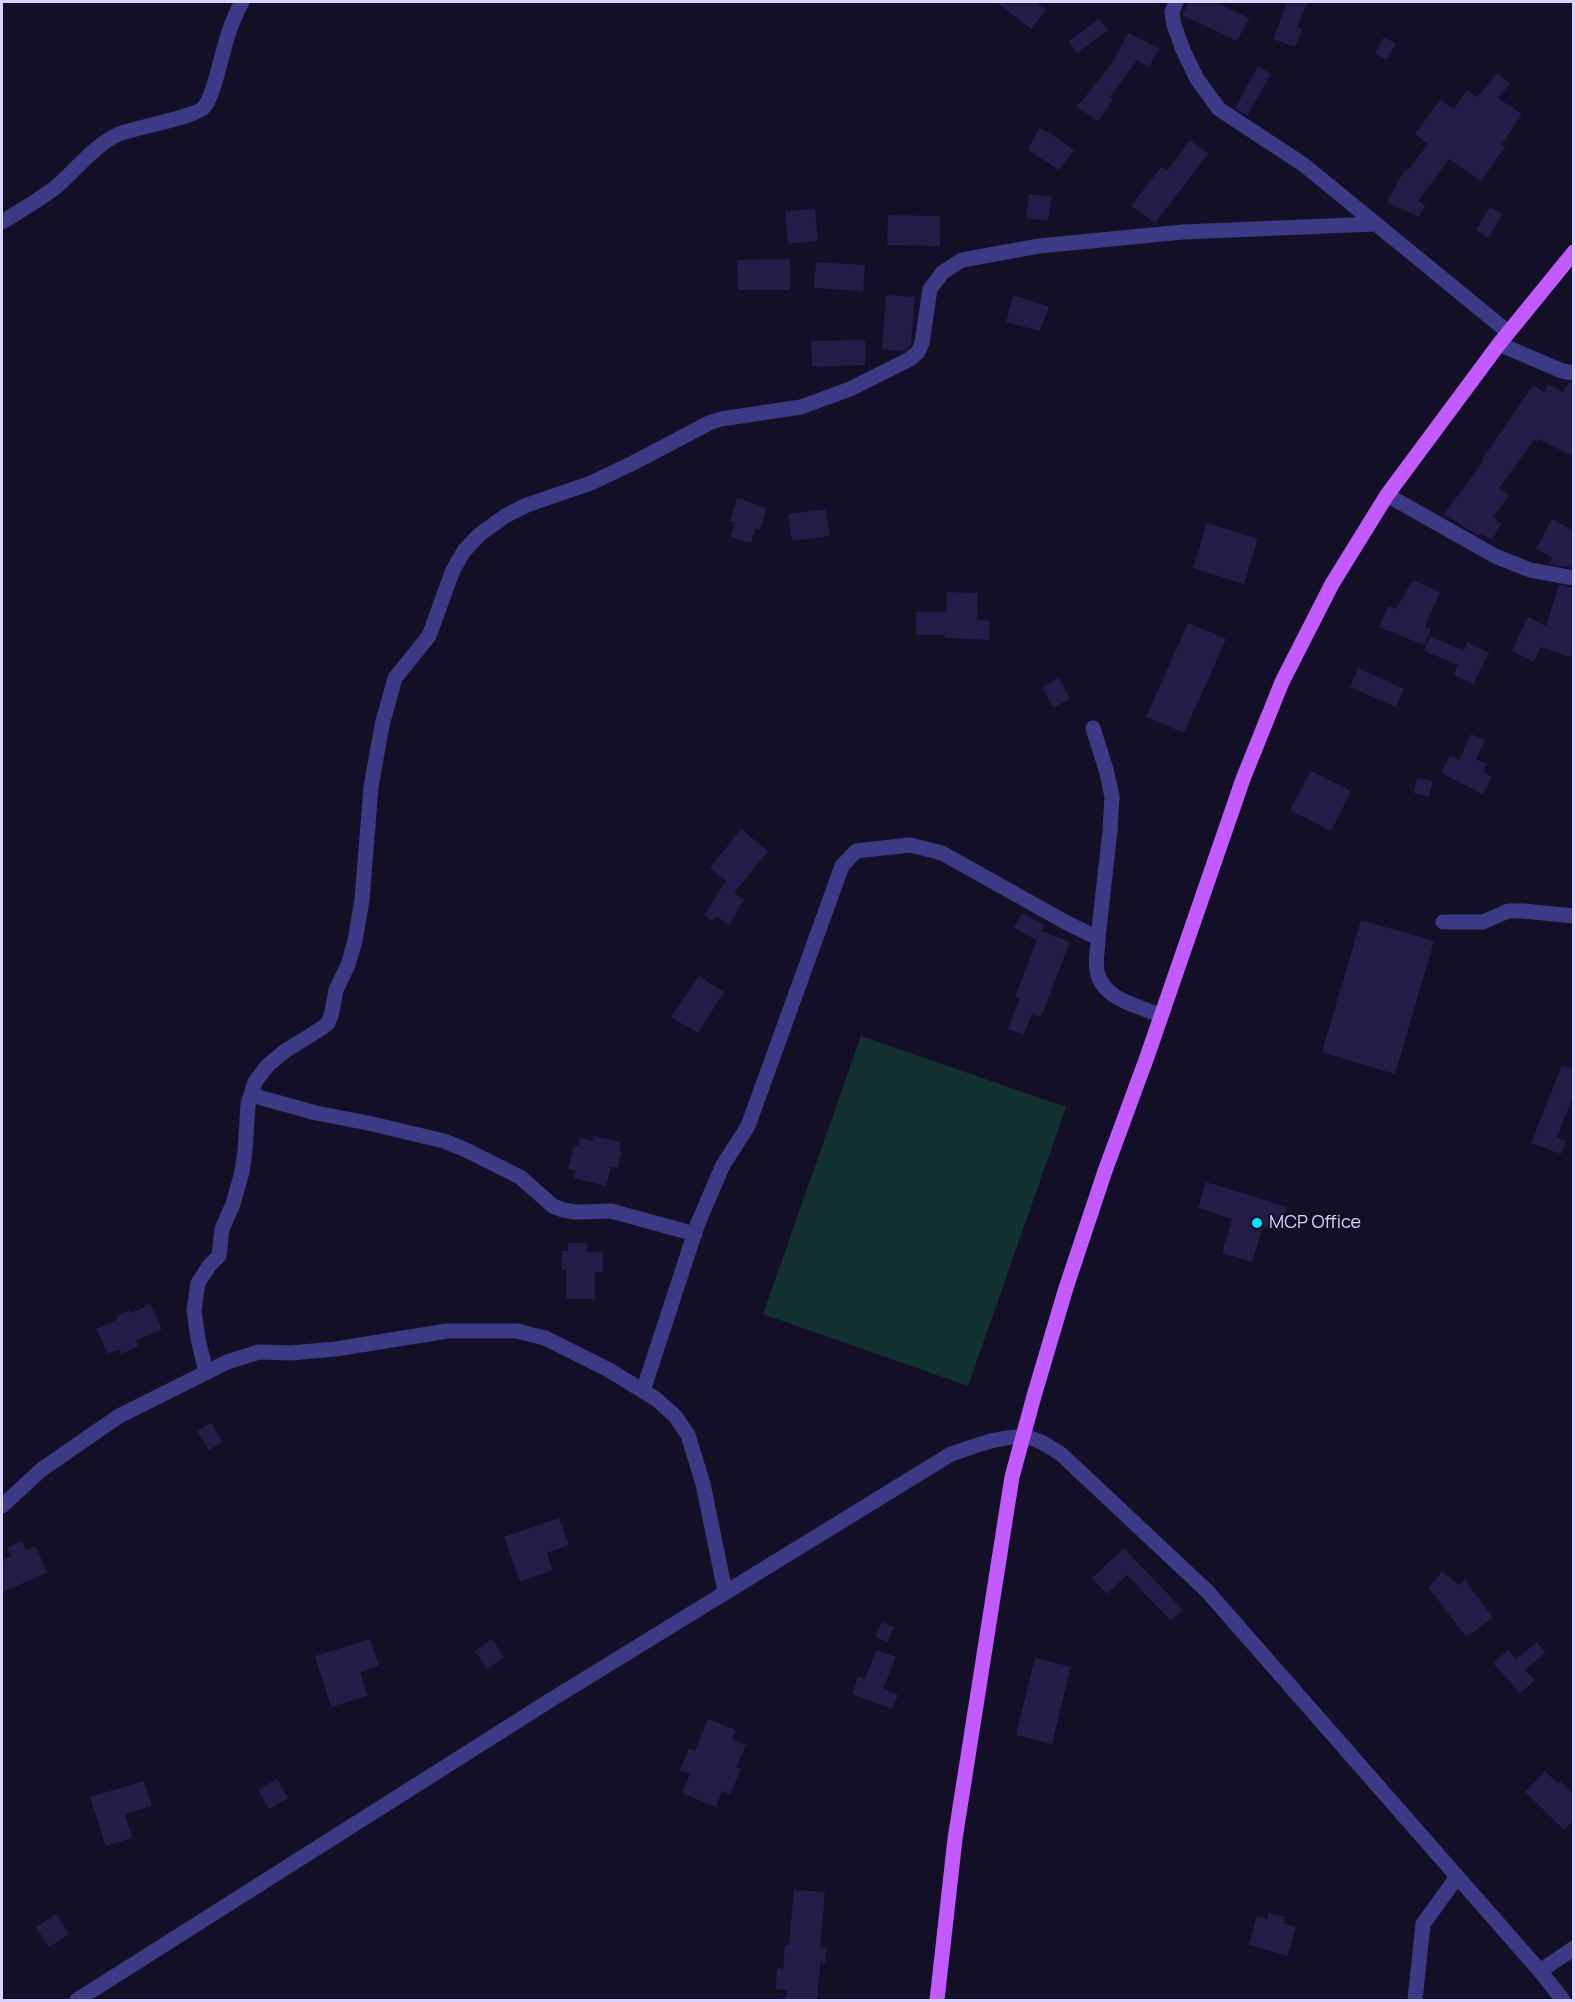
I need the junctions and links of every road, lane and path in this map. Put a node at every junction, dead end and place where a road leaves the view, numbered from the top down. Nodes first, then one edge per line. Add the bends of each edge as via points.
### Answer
1 (242, 2) edge
2 (1176, 2) edge
3 (2, 222) edge
4 (1374, 224) junction
5 (1574, 252) edge
6 (1504, 338) junction
7 (1574, 372) edge
8 (1387, 495) junction
9 (1574, 578) edge
10 (1093, 728) dead end
11 (1574, 916) edge
12 (1443, 922) dead end
13 (1098, 938) junction
14 (1160, 1015) junction
15 (251, 1095) junction
16 (695, 1234) junction
17 (206, 1372) junction
18 (643, 1391) junction
19 (1023, 1437) junction
20 (2, 1506) edge
21 (725, 1591) junction
22 (1457, 1877) junction
23 (1574, 1948) edge
24 (1540, 1971) junction
25 (77, 2001) edge
26 (937, 2001) edge
27 (1415, 2001) edge
28 (1563, 2001) edge

1 - 3 street via 214,86 201,110 117,135 55,188
2 - 4 street via 1172,12 1183,50 1197,79 1219,109 1304,165
4 - 6 street
4 - 15 street via 1183,232 1039,246 962,260 943,272 930,289 922,343 910,359 801,407 709,423 591,483 527,505 479,535 453,570 429,636 392,684 371,787 356,941 336,990 330,1020 267,1066
5 - 6 main road
6 - 7 street via 1562,371
6 - 8 main road
8 - 9 street via 1495,556 1530,570
8 - 14 main road via 1332,584 1282,682 1243,779
10 - 13 street via 1112,797
11 - 12 street via 1508,911 1484,922
13 - 14 street via 1097,971 1103,985 1113,996
13 - 16 street via 942,853 910,845 856,851 842,866 748,1126 723,1165
14 - 19 main road via 1070,1278
15 - 16 street via 454,1145 519,1177 552,1206 563,1210 611,1211
15 - 17 street via 242,1172 222,1229 219,1256 201,1277 195,1297 195,1322
16 - 18 street
17 - 18 street via 259,1352 336,1349 447,1331 517,1331 562,1345
17 - 20 street via 119,1416 41,1470
18 - 21 street via 675,1416 688,1435 703,1484
19 - 21 street via 988,1442 951,1454
19 - 22 street via 1044,1443 1061,1454 1207,1591
19 - 26 main road via 1012,1477 955,1839
21 - 25 street
22 - 24 street
22 - 27 street via 1423,1924
23 - 24 street
24 - 28 street

